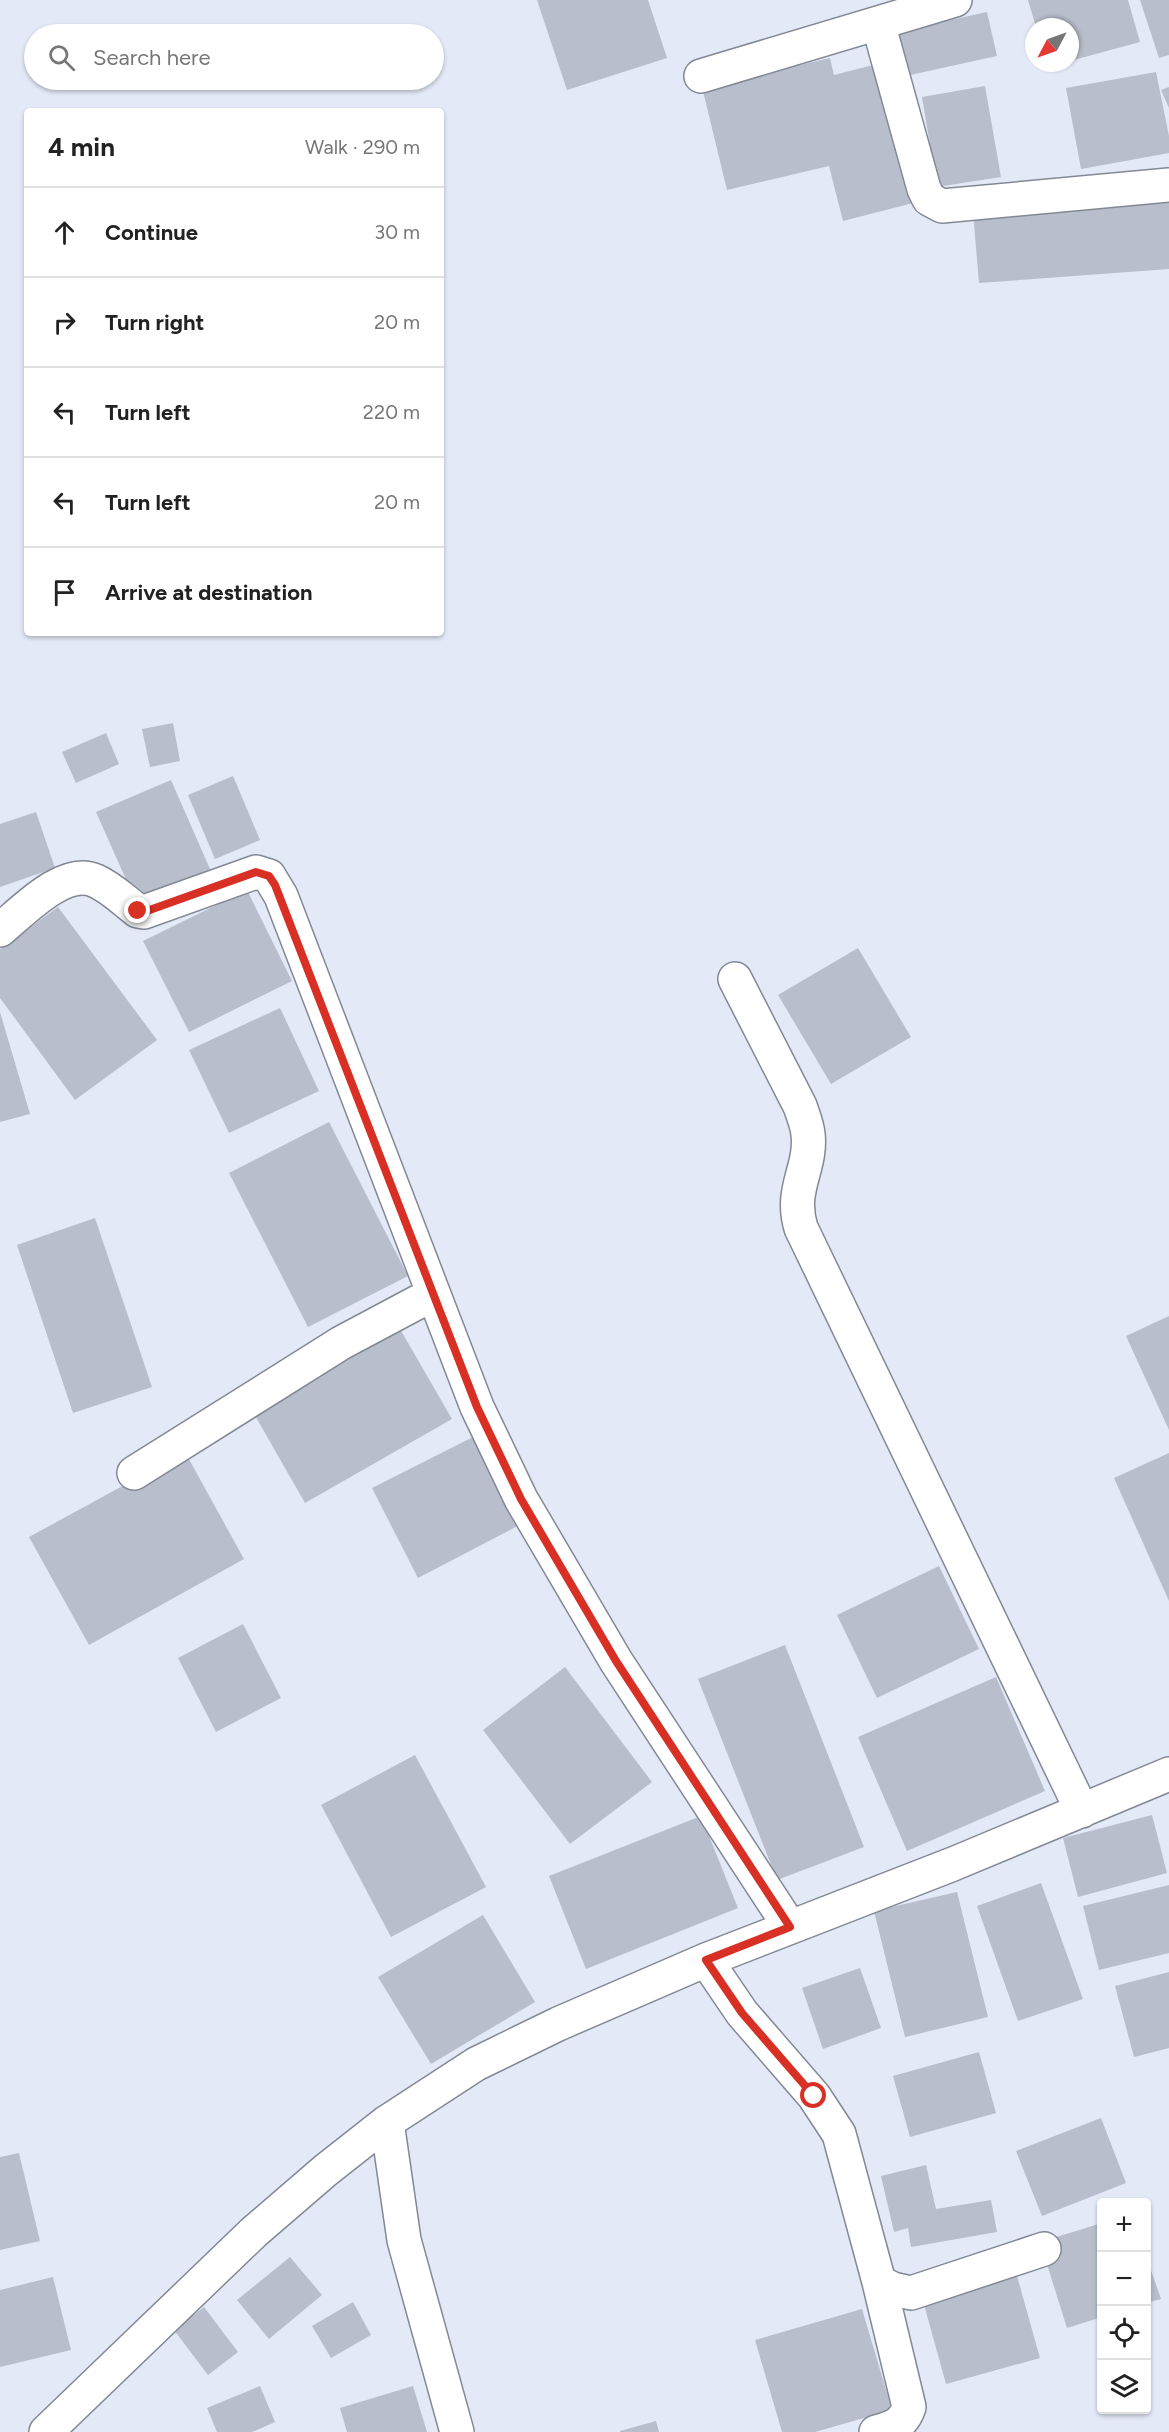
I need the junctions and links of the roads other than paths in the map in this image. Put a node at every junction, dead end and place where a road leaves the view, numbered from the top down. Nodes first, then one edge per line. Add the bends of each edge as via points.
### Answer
1 (955, 0) edge
2 (878, 23) junction
3 (701, 76) dead end
4 (1169, 184) edge
5 (0, 930) edge
6 (735, 979) dead end
7 (433, 1294) junction
8 (134, 1473) dead end
9 (1169, 1774) edge
10 (1082, 1811) junction
11 (790, 1927) junction
12 (706, 1960) junction
13 (387, 2122) junction
14 (1044, 2249) dead end
15 (879, 2282) junction
16 (46, 2432) edge
17 (457, 2432) edge
18 (876, 2432) edge

1 - 2 street
2 - 3 street
2 - 4 street via 929,200 942,206
5 - 7 street via 57,885 79,877 98,881 144,912 256,872 269,876
6 - 10 street via 807,1124 807,1147 796,1201 801,1228
7 - 8 street via 341,1343
7 - 11 street via 477,1407 521,1499 616,1661
9 - 10 street
10 - 11 street
11 - 12 street
12 - 13 street via 476,2064
12 - 15 street via 742,2013 814,2096 839,2134
13 - 16 street via 254,2232
13 - 17 street via 404,2240
14 - 15 street via 911,2293
15 - 18 street via 909,2408 905,2419 895,2427

